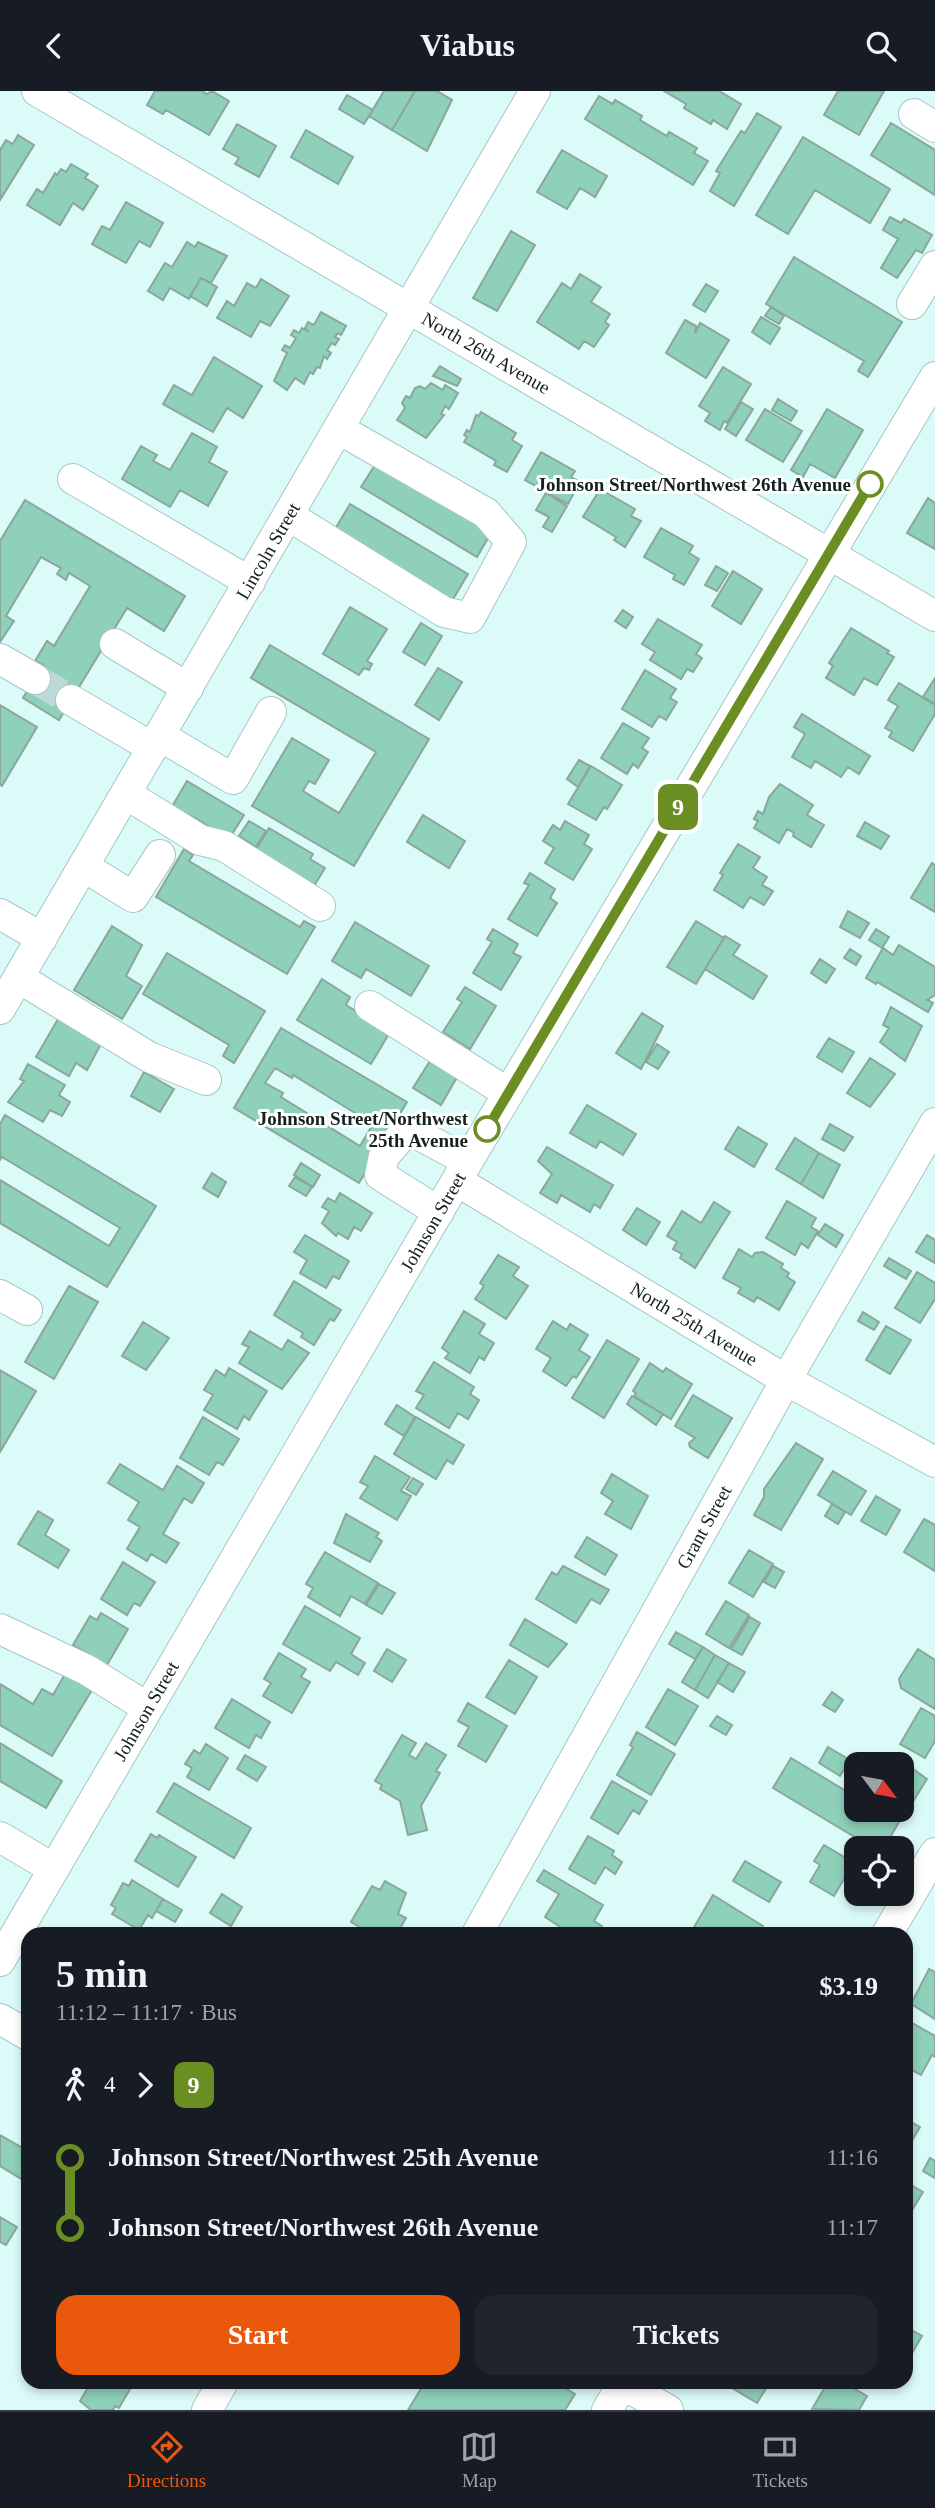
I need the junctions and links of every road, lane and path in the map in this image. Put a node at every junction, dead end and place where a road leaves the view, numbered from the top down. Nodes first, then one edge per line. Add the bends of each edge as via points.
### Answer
1 (37, 91) edge
2 (535, 91) edge
3 (935, 266) edge
4 (912, 304) dead end
5 (410, 309) junction
6 (935, 377) edge
7 (339, 429) junction
8 (73, 479) dead end
9 (289, 516) junction
10 (830, 552) junction
11 (250, 582) junction
12 (935, 616) edge
13 (115, 644) dead end
14 (0, 659) edge
15 (34, 679) tunnel mouth
16 (188, 688) junction
17 (71, 700) tunnel mouth
18 (271, 712) dead end
19 (156, 742) junction
20 (126, 794) junction
21 (160, 855) dead end
22 (83, 866) junction
23 (320, 906) dead end
24 (0, 914) edge
25 (41, 938) junction
26 (19, 978) junction
27 (370, 1006) dead end
28 (0, 1009) edge
29 (206, 1080) dead end
30 (509, 1093) junction
31 (935, 1123) edge
32 (462, 1171) junction
33 (439, 1212) junction
34 (0, 1295) edge
35 (27, 1310) dead end
36 (786, 1380) junction
37 (935, 1462) edge
38 (0, 1629) edge
39 (148, 1708) junction
40 (0, 1837) edge
41 (935, 1853) edge
42 (54, 1869) junction
43 (481, 1927) edge
44 (891, 1927) edge
45 (0, 1961) edge
46 (0, 2019) edge
47 (21, 2031) edge
48 (219, 2389) edge
49 (618, 2389) edge
50 (633, 2389) edge
51 (207, 2410) edge
52 (607, 2410) edge
53 (667, 2410) edge

1 - 5 street, North 26th Avenue
2 - 5 street, Lincoln Street
3 - 4 street
5 - 7 street, Lincoln Street
5 - 10 street, North 26th Avenue
6 - 10 street, Johnson Street
7 - 9 street, Lincoln Street
7 - 9 street via 486,513 511,542 470,618 444,613
8 - 11 street
9 - 11 street, Lincoln Street
10 - 12 street, North 26th Avenue
10 - 30 street, Johnson Street
11 - 16 street, Lincoln Street
13 - 16 street
14 - 15 street
16 - 19 street, Lincoln Street
17 - 19 street
18 - 19 street via 233,779
19 - 20 street, Lincoln Street
20 - 22 street, Lincoln Street
20 - 23 street via 200,840 224,846
21 - 22 street via 133,897
22 - 25 street, Lincoln Street
24 - 25 street
25 - 26 street, Lincoln Street
26 - 28 street, Lincoln Street
26 - 29 street via 149,1057
27 - 30 street
30 - 32 street, Johnson Street
31 - 36 street, Grant Street
32 - 33 street, Johnson Street
32 - 33 street, North 25th Avenue via 408,1129 384,1156 380,1175
32 - 36 street, North 25th Avenue
33 - 39 street, Johnson Street
34 - 35 street
36 - 37 street, North 25th Avenue
36 - 43 street, Grant Street
38 - 39 street via 87,1670
39 - 42 street, Johnson Street
40 - 42 street
41 - 44 street
42 - 45 street, Johnson Street
46 - 47 street
48 - 51 street
49 - 52 street
50 - 53 street

